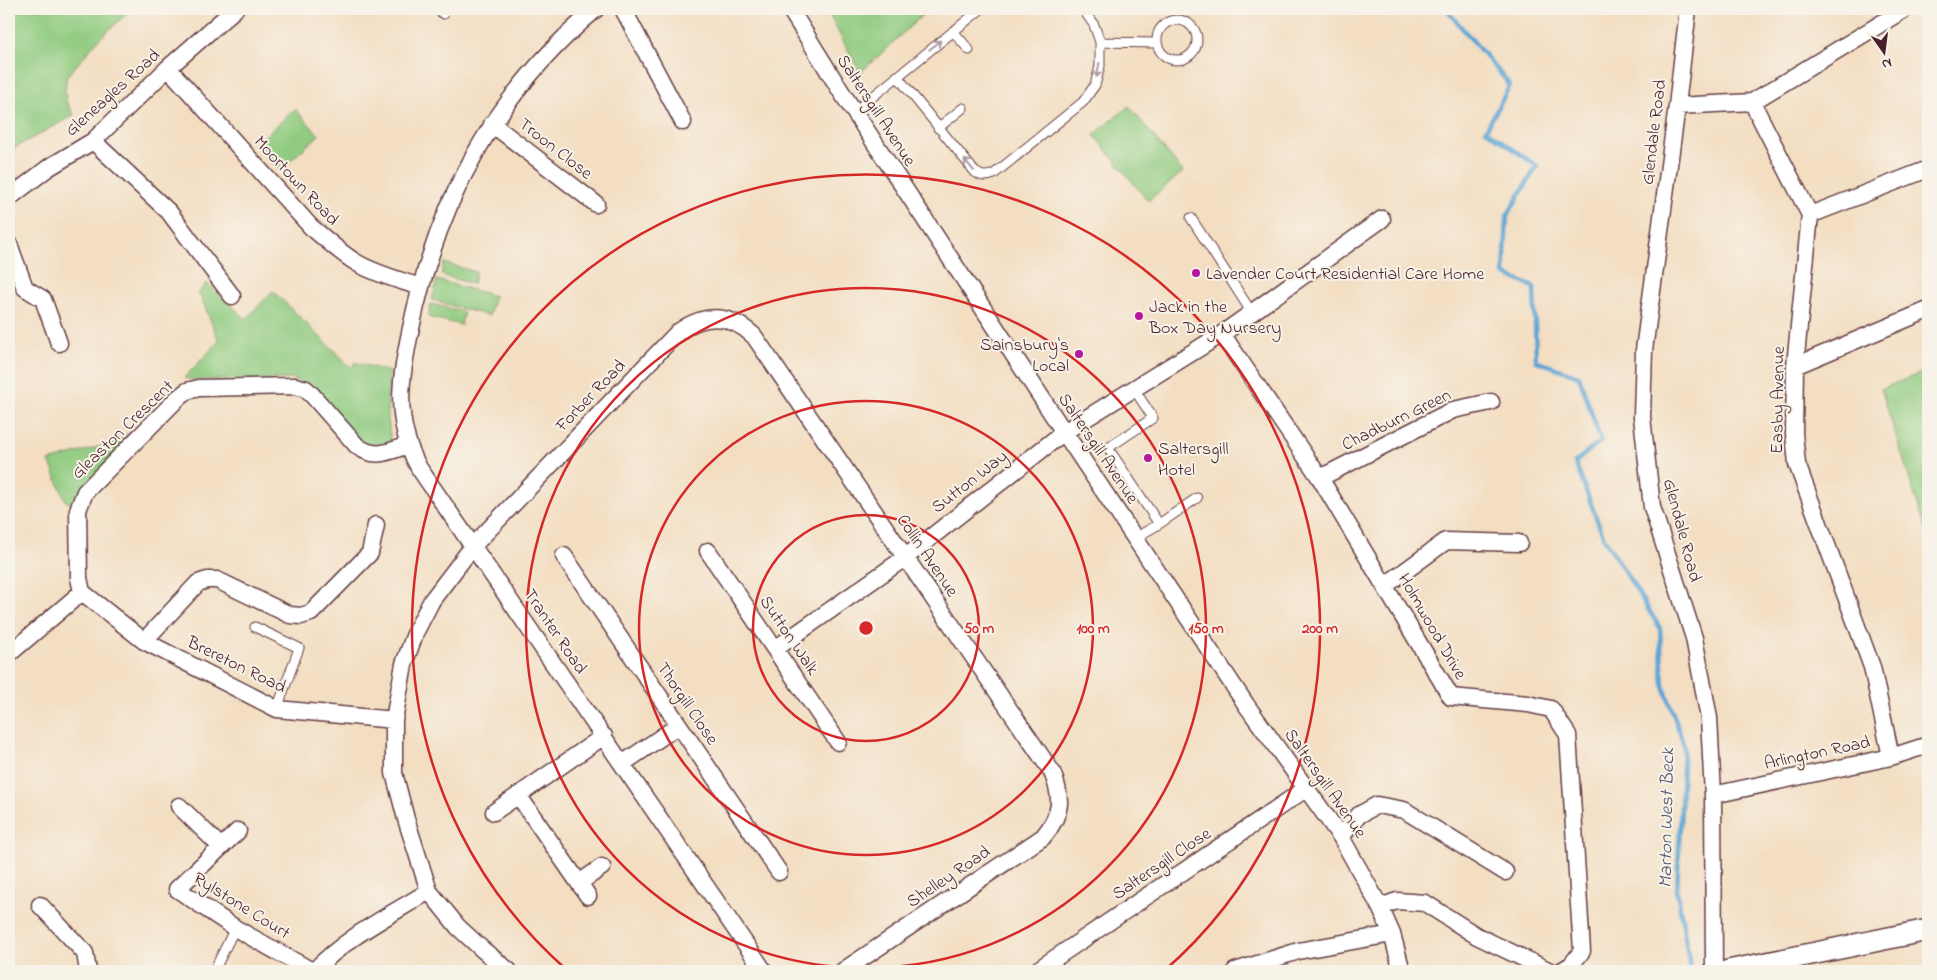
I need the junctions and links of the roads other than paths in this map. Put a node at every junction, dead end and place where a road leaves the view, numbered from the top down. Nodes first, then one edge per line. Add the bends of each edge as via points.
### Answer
1 (235, 9) edge
2 (596, 9) edge
3 (623, 9) edge
4 (980, 9) edge
5 (1083, 9) edge
6 (1688, 9) edge
7 (1904, 9) edge
8 (794, 11) edge
9 (953, 31) junction
10 (1100, 42) junction
11 (1157, 43) junction
12 (969, 50) dead end
13 (168, 68) junction
14 (897, 76) junction
15 (1752, 102) junction
16 (1677, 106) junction
17 (962, 108) dead end
18 (854, 111) junction
19 (683, 122) dead end
20 (492, 124) junction
21 (938, 128) junction
22 (92, 141) junction
23 (1928, 169) edge
24 (9, 198) edge
25 (596, 204) dead end
26 (1810, 215) junction
27 (1191, 218) dead end
28 (1382, 220) dead end
29 (9, 244) edge
30 (420, 287) junction
31 (232, 296) dead end
32 (1928, 310) edge
33 (1252, 313) junction
34 (1222, 334) junction
35 (754, 336) joint
36 (59, 343) dead end
37 (1795, 366) junction
38 (1134, 389) junction
39 (1491, 402) dead end
40 (1064, 432) junction
41 (408, 445) junction
42 (1320, 478) junction
43 (1197, 498) dead end
44 (1159, 524) junction
45 (376, 525) dead end
46 (1135, 538) junction
47 (1519, 543) dead end
48 (473, 546) junction
49 (708, 551) dead end
50 (564, 556) dead end
51 (906, 557) junction
52 (1386, 585) junction
53 (82, 592) junction
54 (255, 627) dead end
55 (144, 641) junction
56 (775, 649) junction
57 (9, 654) edge
58 (277, 709) junction
59 (394, 720) junction
60 (679, 726) junction
61 (604, 736) junction
62 (838, 742) dead end
63 (1928, 745) edge
64 (1891, 757) junction
65 (622, 764) junction
66 (1307, 788) junction
67 (518, 795) junction
68 (1713, 795) junction
69 (1060, 801) joint
70 (179, 806) dead end
71 (494, 812) dead end
72 (238, 831) dead end
73 (1341, 837) junction
74 (222, 847) junction
75 (602, 868) dead end
76 (779, 872) dead end
77 (1505, 872) dead end
78 (429, 891) junction
79 (40, 905) dead end
80 (1380, 907) junction
81 (235, 928) junction
82 (1928, 930) edge
83 (1392, 934) junction
84 (1755, 969) edge
85 (88, 971) edge
86 (214, 971) edge
87 (313, 971) edge
88 (509, 971) edge
89 (764, 971) edge
90 (843, 971) edge
91 (1036, 971) edge
92 (1235, 971) edge
93 (1402, 971) edge
94 (1550, 971) edge
95 (1561, 971) edge
96 (1714, 971) edge
97 (1728, 971) edge

1 - 13 street, Gleneagles Road
2 - 20 street, Tranter Road via 552,50
3 - 19 street
4 - 9 lane
5 - 10 lane
6 - 16 street, Glendale Road
7 - 15 street
8 - 18 street, Saltersgill Avenue
9 - 12 lane
14 -> 9 lane
10 - 11 lane
10 -> 21 lane via 1100,66 1095,85 1083,102 994,174 981,176 975,172
11 - 11 lane via 1160,30 1170,22 1183,22 1196,36 1195,48 1180,60 1168,58
13 - 22 street, Gleneagles Road
13 - 30 street, Moortown Road via 311,226 333,246 358,263
14 - 18 lane
14 - 21 lane
15 - 16 street
15 - 26 street
16 - 68 street, Glendale Road via 1644,350 1642,417 1652,507 1694,638 1709,718
17 - 21 lane
18 - 40 street, Saltersgill Avenue
20 - 25 street, Troon Close
20 - 30 street, Tranter Road via 451,199
22 - 24 street, Gleneagles Road via 48,168
22 - 31 street via 168,212
23 - 26 street
26 - 37 street, Easby Avenue
27 - 33 lane
28 - 33 street, Sutton Way
29 - 36 street via 25,288 43,298
30 - 41 street, Tranter Road via 400,404
32 - 37 street
33 - 34 street, Sutton Way
34 - 38 street, Sutton Way
34 - 42 street, Holmwood Drive
35 - 48 street, Forber Road via 733,321 718,318 703,319 677,333
35 - 51 street, Collin Avenue
37 - 64 street, Easby Avenue via 1797,464 1872,667
38 - 40 street, Sutton Way
38 - 44 lane via 1152,418 1108,448
39 - 42 street, Chadburn Green via 1453,410
40 - 46 street, Saltersgill Avenue
40 - 51 street, Sutton Way
41 - 48 street, Tranter Road via 419,468
41 - 53 street, Gleaston Crescent via 376,454 366,452 306,389 295,386 186,391 80,500 79,578
42 - 52 street, Holmwood Drive
43 - 44 lane
44 - 46 lane
45 - 55 street via 370,553 311,613 290,615 217,580 207,580 198,583
46 - 66 street, Saltersgill Avenue via 1247,706
47 - 52 street via 1446,541
48 - 59 street, Forber Road via 432,600 416,631 404,664
48 - 61 street, Tranter Road
49 - 56 street, Sutton Walk
50 - 60 street, Thorgill Close
51 - 56 street, Sutton Way
51 - 69 street, Collin Avenue via 1052,772
52 - 95 street, Holmwood Drive via 1451,697 1551,709 1568,735 1582,951 1572,965
53 - 55 street, Brereton Road
53 - 57 street
54 - 58 lane via 299,648
55 - 58 street, Brereton Road
56 - 62 street, Sutton Walk
58 - 59 street, Brereton Road
59 - 78 street, Forber Road via 394,773
60 - 65 street
60 - 76 street, Thorgill Close
61 - 65 street, Tranter Road
61 - 67 street
63 - 64 street, Arlington Road
64 - 68 street, Arlington Road
65 - 89 street, Tranter Road
66 - 73 street, Saltersgill Avenue
66 - 91 street, Saltersgill Close
67 - 71 street
67 - 75 street via 583,890
68 - 96 street, Glendale Road
69 - 90 street, Shelley Road via 1058,814 1043,836
70 - 74 street
72 - 74 street, Rylstone Court
73 - 77 street via 1358,815 1377,806 1404,810
73 - 80 street, Saltersgill Avenue
74 - 81 street, Rylstone Court via 177,889
78 - 87 street via 350,940
78 - 88 street via 458,927
79 - 85 street via 85,953
80 - 83 street, Saltersgill Avenue
80 - 94 street via 1397,900 1425,903 1477,936
81 - 86 lane
81 - 87 street, Rylstone Court
82 - 84 street
83 - 92 street via 1298,951
83 - 93 street, Saltersgill Avenue
84 - 97 street

